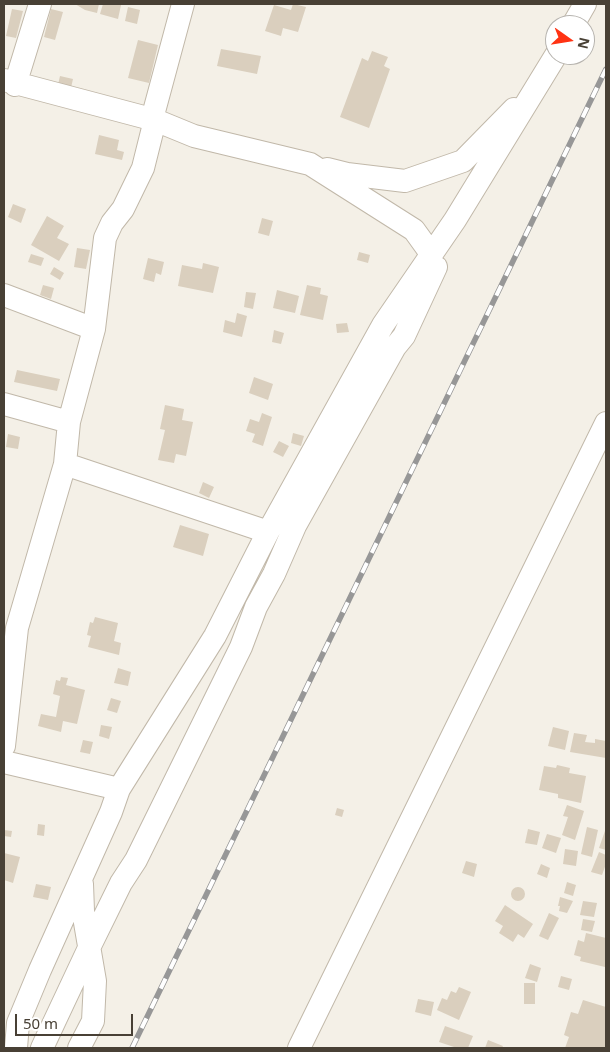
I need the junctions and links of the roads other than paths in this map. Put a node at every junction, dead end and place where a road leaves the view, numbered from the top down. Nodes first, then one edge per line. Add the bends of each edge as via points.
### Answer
1 (40, 4) edge
2 (183, 4) edge
3 (585, 4) edge
4 (579, 15) edge
5 (550, 65) edge
6 (10, 82) edge
7 (534, 91) junction
8 (155, 120) junction
9 (310, 164) junction
10 (455, 220) junction
11 (432, 255) junction
12 (4, 295) edge
13 (94, 328) junction
14 (4, 404) edge
15 (69, 422) junction
16 (606, 423) edge
17 (600, 452) edge
18 (65, 464) junction
19 (268, 532) junction
20 (10, 626) edge
21 (4, 746) edge
22 (4, 762) edge
23 (119, 789) junction
24 (82, 876) junction
25 (88, 948) junction
26 (11, 1020) edge
27 (16, 1048) edge
28 (42, 1048) edge
29 (80, 1048) edge
30 (299, 1048) edge

1 - 6 street
2 - 8 street via 152,119
3 - 4 street
5 - 7 street
6 - 8 street
7 - 9 street via 463,161 405,182 347,174
7 - 10 street
8 - 9 street via 194,136
8 - 13 street via 143,168 105,238
9 - 11 street via 414,230
10 - 11 street
10 - 25 street via 447,248 404,336 295,526 256,607 241,647 136,860
11 - 19 street via 383,325
12 - 13 street
13 - 15 street
14 - 15 street
15 - 18 street
16 - 17 street
17 - 30 street
18 - 19 street
18 - 20 street
19 - 23 street via 215,636
20 - 21 street
22 - 23 street
23 - 24 street
24 - 25 street
24 - 26 street
25 - 28 street
25 - 29 street via 95,981 93,1021
26 - 27 street
26 - 28 street via 32,1034

